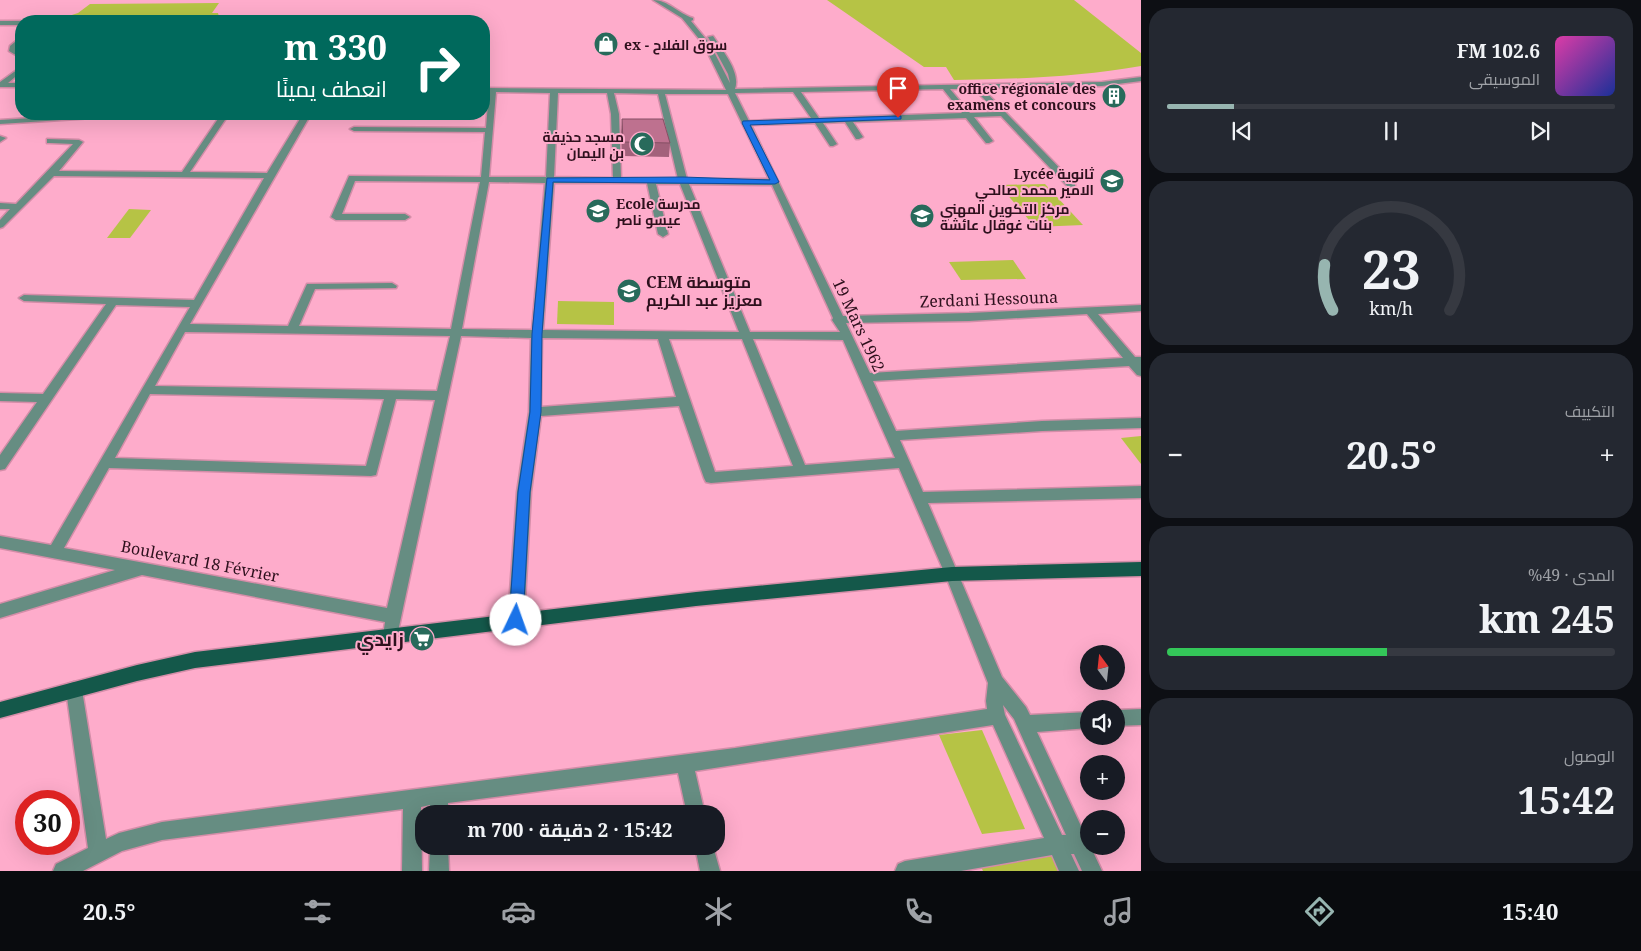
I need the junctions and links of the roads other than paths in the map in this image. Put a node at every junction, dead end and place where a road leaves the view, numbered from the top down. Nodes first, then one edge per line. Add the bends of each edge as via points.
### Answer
1 (656, 0) edge
2 (0, 23) edge
3 (15, 23) edge
4 (15, 74) edge
5 (1141, 79) edge
6 (0, 85) edge
7 (15, 85) edge
8 (944, 86) junction
9 (976, 86) junction
10 (795, 89) junction
11 (490, 90) edge
12 (554, 90) junction
13 (610, 91) junction
14 (731, 91) junction
15 (662, 92) junction
16 (1003, 114) junction
17 (968, 115) junction
18 (847, 119) junction
19 (864, 119) junction
20 (46, 120) edge
21 (221, 120) edge
22 (303, 120) edge
23 (490, 120) edge
24 (816, 120) junction
25 (0, 122) edge
26 (746, 123) junction
27 (354, 129) dead end
28 (490, 130) junction
29 (872, 130) dead end
30 (859, 137) dead end
31 (50, 141) dead end
32 (989, 141) dead end
33 (833, 144) dead end
34 (52, 173) junction
35 (185, 174) junction
36 (270, 176) junction
37 (485, 179) junction
38 (550, 180) junction
39 (617, 180) junction
40 (651, 180) junction
41 (683, 180) junction
42 (775, 182) junction
43 (1072, 186) dead end
44 (0, 206) edge
45 (16, 207) junction
46 (405, 218) dead end
47 (0, 225) edge
48 (663, 234) dead end
49 (392, 286) dead end
50 (24, 298) dead end
51 (113, 302) junction
52 (197, 304) junction
53 (1141, 308) edge
54 (1090, 311) junction
55 (837, 320) junction
56 (182, 328) junction
57 (292, 330) junction
58 (456, 333) junction
59 (537, 334) junction
60 (662, 334) junction
61 (747, 335) junction
62 (845, 336) junction
63 (1136, 361) edge
64 (1141, 372) edge
65 (866, 377) junction
66 (149, 390) junction
67 (391, 396) junction
68 (442, 396) junction
69 (0, 397) edge
70 (45, 398) junction
71 (683, 401) junction
72 (535, 412) junction
73 (1141, 423) edge
74 (891, 436) junction
75 (105, 463) junction
76 (903, 464) junction
77 (0, 465) edge
78 (801, 471) junction
79 (1141, 492) edge
80 (918, 498) junction
81 (0, 542) edge
82 (55, 552) junction
83 (145, 568) junction
84 (1141, 569) edge
85 (952, 574) junction
86 (0, 611) edge
87 (393, 616) junction
88 (516, 620) junction
89 (392, 636) junction
90 (996, 683) junction
91 (74, 690) junction
92 (0, 710) edge
93 (997, 716) junction
94 (1141, 717) edge
95 (1125, 718) edge
96 (1080, 721) edge
97 (1025, 724) junction
98 (684, 763) junction
99 (439, 795) junction
100 (412, 799) junction
101 (439, 805) edge
102 (694, 805) edge
103 (1080, 844) joint
104 (1058, 846) junction
105 (98, 851) junction
106 (439, 855) edge
107 (706, 855) edge
108 (1085, 855) edge
109 (971, 866) edge
110 (64, 871) edge
111 (412, 871) edge
112 (439, 871) edge
113 (710, 871) edge
114 (905, 871) edge
115 (1069, 871) edge
116 (1092, 871) edge

1 - 14 street, 19 Mars 1962 via 684,17 704,39
2 - 3 street
4 - 6 street
5 - 9 street via 1102,84
6 - 7 street
8 - 9 street
8 - 10 street
8 - 17 street
9 - 16 street
10 - 14 street
10 - 24 street
11 - 12 street
12 - 13 street
12 - 38 street
13 - 15 street
13 - 39 street via 615,114
14 - 15 street
14 - 26 street, 19 Mars 1962
15 - 41 street
16 - 17 street
16 - 43 street
17 - 19 street
17 - 32 street
18 - 19 street
18 - 24 street
18 - 30 street
19 - 29 street
20 - 25 street
21 - 35 street
22 - 36 street
23 - 28 street
24 - 26 street
24 - 33 street
26 - 42 street, 19 Mars 1962
27 - 28 street
28 - 37 street
31 - 34 street via 79,142
34 - 35 street
34 - 45 street
35 - 36 street
36 - 52 street
37 - 38 street
37 - 46 street via 352,178 336,217
37 - 58 street
38 - 39 street
38 - 59 street
39 - 40 street
40 - 41 street
40 - 48 street
41 - 42 street
41 - 61 street
42 - 55 street, 19 Mars 1962
44 - 45 street
45 - 47 street
49 - 57 street via 311,286
50 - 51 street
51 - 52 street
51 - 70 street
52 - 56 street
53 - 54 street, Zerdani Hessouna
54 - 55 street, Zerdani Hessouna
54 - 63 street
55 - 62 street, 19 Mars 1962
56 - 57 street
56 - 66 street
57 - 58 street
58 - 59 street
58 - 68 street
59 - 60 street
59 - 72 street
60 - 61 street
60 - 71 street
61 - 62 street
61 - 78 street
62 - 65 street, 19 Mars 1962
63 - 64 street
63 - 65 street
65 - 74 street, 19 Mars 1962
66 - 67 street
66 - 75 street
67 - 68 street
67 - 75 street via 371,471
68 - 87 street
69 - 70 street
70 - 77 street
71 - 72 street
71 - 78 street via 711,478
72 - 88 street via 524,492
73 - 74 street
74 - 76 street, 19 Mars 1962
75 - 82 street
76 - 78 street
76 - 80 street, 19 Mars 1962
79 - 80 street
80 - 85 street, 19 Mars 1962
81 - 82 street, Boulevard 18 Février
82 - 83 street, Boulevard 18 Février
83 - 86 street
83 - 87 street, Boulevard 18 Février
84 - 85 main road
85 - 88 main road
85 - 90 street, 19 Mars 1962
87 - 89 street
88 - 89 main road
89 - 91 main road via 195,660
90 - 93 street via 994,701
90 - 97 street via 1010,698
91 - 92 main road
91 - 105 street
93 - 98 street
93 - 104 street
94 - 95 street
96 - 97 street
97 - 103 street
98 - 99 street
98 - 102 street
99 - 100 street
99 - 101 street
100 - 105 street via 162,831
100 - 111 street
103 - 104 street
104 - 109 street
104 - 115 street
105 - 110 street
106 - 112 street
107 - 113 street
108 - 116 street
109 - 114 street

